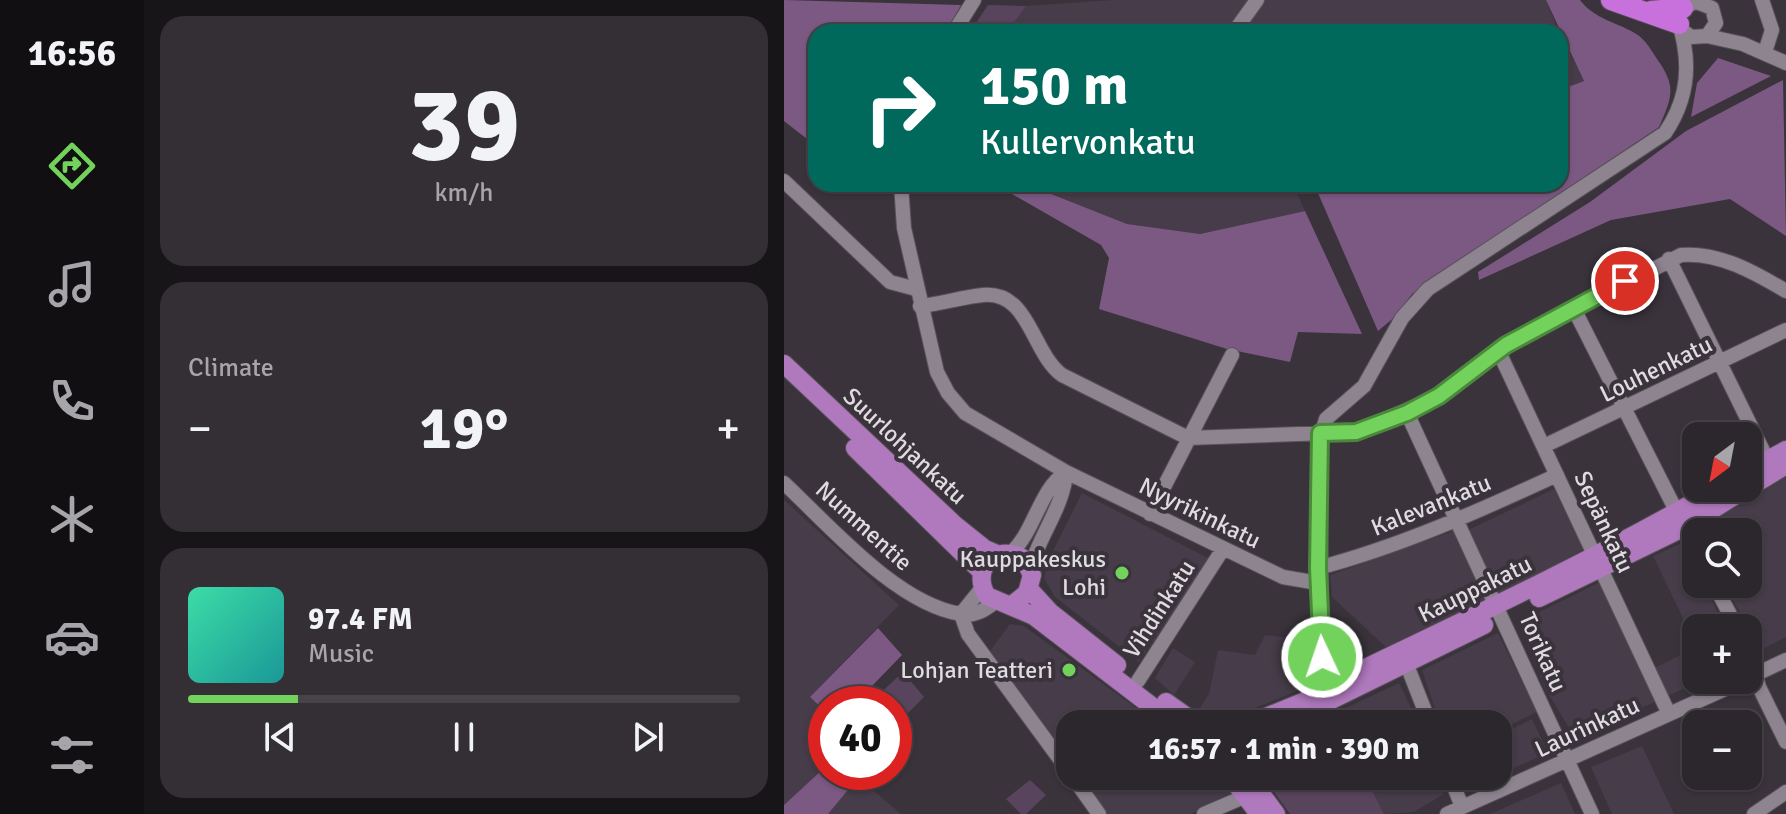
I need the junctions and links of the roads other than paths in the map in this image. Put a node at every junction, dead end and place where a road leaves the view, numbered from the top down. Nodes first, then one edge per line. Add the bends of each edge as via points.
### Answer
1 (974, 0) edge
2 (1257, 0) edge
3 (1611, 0) edge
4 (1762, 0) edge
5 (1716, 10) edge
6 (1687, 13) edge
7 (959, 24) edge
8 (1240, 24) edge
9 (1705, 37) junction
10 (1743, 44) junction
11 (1765, 52) junction
12 (1786, 63) edge
13 (1688, 69) junction
14 (784, 181) edge
15 (902, 192) edge
16 (1669, 259) junction
17 (916, 289) junction
18 (1786, 291) edge
19 (920, 306) junction
20 (1574, 309) junction
21 (1786, 330) edge
22 (1498, 350) junction
23 (1232, 355) dead end
24 (1719, 362) junction
25 (784, 364) edge
26 (784, 379) edge
27 (1624, 409) junction
28 (1407, 413) junction
29 (1320, 433) junction
30 (1188, 438) junction
31 (1544, 446) junction
32 (1786, 450) edge
33 (1776, 466) edge
34 (1066, 472) junction
35 (1557, 475) junction
36 (784, 483) edge
37 (1702, 502) edge
38 (1719, 502) edge
39 (1150, 514) junction
40 (1456, 521) junction
41 (1679, 521) junction
42 (1682, 526) edge
43 (1005, 554) junction
44 (1220, 554) junction
45 (1598, 562) junction
46 (1030, 569) junction
47 (1318, 576) junction
48 (982, 580) junction
49 (1029, 589) junction
50 (1004, 604) junction
51 (1500, 611) junction
52 (961, 614) junction
53 (1404, 657) junction
54 (1786, 660) edge
55 (1762, 672) edge
56 (1138, 681) junction
57 (1338, 689) junction
58 (1713, 694) edge
59 (1758, 694) edge
60 (1157, 710) edge
61 (1178, 710) edge
62 (1283, 710) edge
63 (1304, 710) edge
64 (1425, 710) edge
65 (1669, 714) junction
66 (1786, 742) edge
67 (1056, 754) edge
68 (1568, 760) junction
69 (1082, 790) edge
70 (1241, 790) edge
71 (1258, 790) edge
72 (1455, 790) edge
73 (1786, 792) edge
74 (1246, 796) junction
75 (1462, 807) junction
76 (1099, 814) edge
77 (1204, 814) edge
78 (1259, 814) edge
79 (1276, 814) edge
80 (1447, 814) edge
81 (1592, 814) edge
82 (1754, 814) edge

1 - 7 street
2 - 8 street
3 - 6 highway via 1647,12
4 - 11 street via 1772,30
5 - 6 street via 1709,4
5 - 9 street via 1715,28
5 - 10 street
6 - 9 street via 1691,37
6 - 13 street
9 - 10 street
9 - 13 street
10 - 11 street
11 - 12 street
13 - 29 street via 1681,104 1665,133 1419,297 1364,386 1331,413
14 - 17 street via 890,282
15 - 17 street, Nyyrikinkatu
16 - 18 street via 1713,257
16 - 20 street
16 - 24 street
17 - 19 street, Nyyrikinkatu
19 - 30 street via 985,294 1007,299 1062,375
19 - 34 street, Nyyrikinkatu via 937,372 957,403 987,427
20 - 22 street
20 - 27 street
21 - 24 street, Louhenkatu
22 - 28 street via 1439,396
22 - 31 street, Sepänkatu
23 - 30 street
24 - 27 street, Louhenkatu
24 - 33 street
25 - 43 main road, Suurlohjankatu via 955,525 985,549
26 - 48 main road, Suurlohjankatu
27 - 31 street, Louhenkatu
27 - 41 street
28 - 29 street via 1356,432
28 - 40 street, Torikatu
29 - 30 street
29 - 47 street
30 - 39 street
31 - 35 street, Sepänkatu
32 - 33 main road, Kauppakatu
34 - 39 street, Nyyrikinkatu
34 - 43 street via 1054,480 1024,541
34 - 46 street
35 - 40 street, Kalevankatu
35 - 45 street, Sepänkatu
36 - 52 street, Nummentie via 900,589
37 - 41 main road, Kauppakatu
38 - 41 main road, Kauppakatu
39 - 44 street, Nyyrikinkatu
40 - 47 street, Kalevankatu
40 - 51 street, Torikatu
41 - 42 street
41 - 45 main road, Kauppakatu
43 - 46 main road via 1024,559
43 - 48 main road
44 - 47 street, Nyyrikinkatu via 1283,577
44 - 56 street, Vihdinkatu
45 - 51 main road, Kauppakatu
45 - 65 street, Sepänkatu
46 - 49 main road
47 - 57 street via 1322,657
48 - 50 main road
48 - 52 street
49 - 50 main road
49 - 56 main road via 1050,612
50 - 52 street
50 - 60 main road via 1034,616
51 - 53 main road, Kauppakatu
51 - 68 street, Torikatu
52 - 67 street via 968,634
53 - 57 main road, Kauppakatu
53 - 64 street
54 - 55 street, Laurinkatu
56 - 61 main road
57 - 62 main road, Kauppakatu
57 - 63 main road, Kauppakatu
58 - 65 street, Laurinkatu
59 - 66 street
65 - 68 street, Laurinkatu
68 - 75 street, Laurinkatu
68 - 81 street, Torikatu
69 - 76 street
70 - 74 main road
71 - 79 main road
72 - 75 street
73 - 82 street
74 - 77 street
74 - 78 main road
75 - 80 street, Laurinkatu

